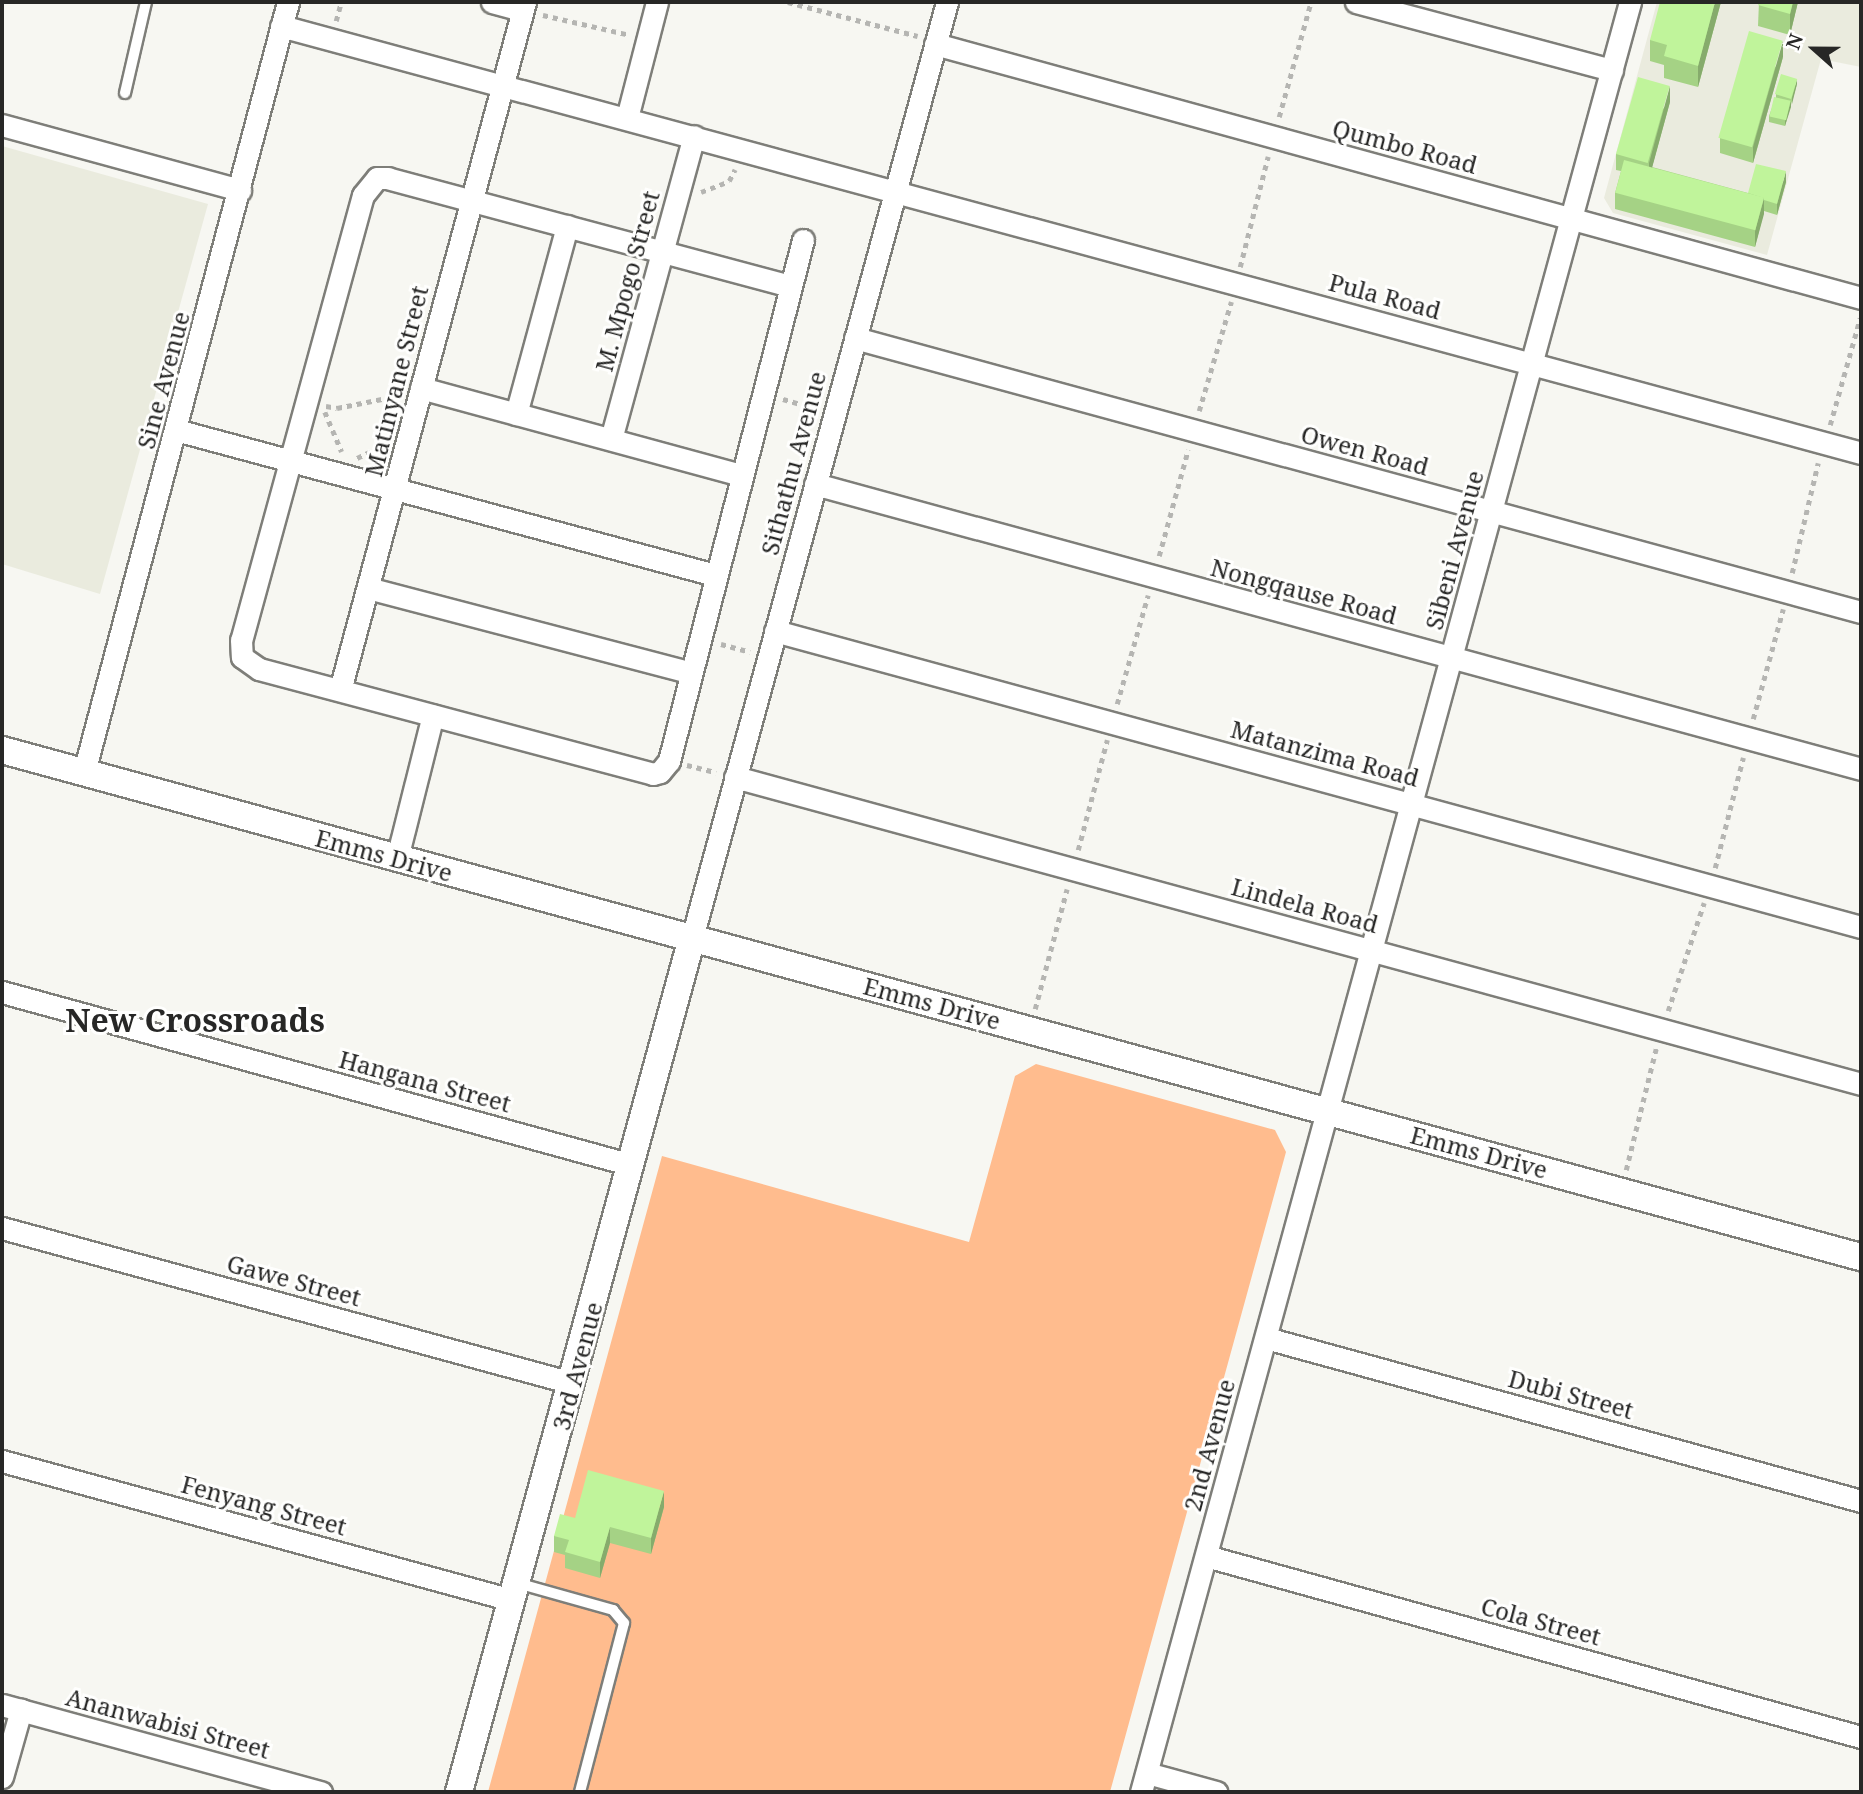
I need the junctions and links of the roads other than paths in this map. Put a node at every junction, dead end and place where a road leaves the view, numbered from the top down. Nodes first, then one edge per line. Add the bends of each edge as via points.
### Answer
1 (146, 2) edge
2 (288, 2) edge
3 (492, 2) edge
4 (657, 2) edge
5 (947, 2) edge
6 (1356, 2) edge
7 (1630, 2) edge
8 (523, 6) edge
9 (281, 26) junction
10 (935, 44) junction
11 (1612, 70) junction
12 (501, 85) junction
13 (125, 93) dead end
14 (627, 118) junction
15 (2, 125) edge
16 (694, 136) junction
17 (240, 190) junction
18 (896, 190) junction
19 (469, 199) junction
20 (1572, 218) junction
21 (566, 226) junction
22 (803, 240) dead end
23 (662, 252) junction
24 (790, 286) junction
25 (1861, 298) edge
26 (855, 338) junction
27 (1532, 364) junction
28 (421, 388) junction
29 (516, 414) junction
30 (176, 430) junction
31 (611, 439) junction
32 (1861, 453) edge
33 (291, 460) junction
34 (741, 475) junction
35 (815, 484) junction
36 (396, 488) junction
37 (1492, 512) junction
38 (715, 575) junction
39 (368, 588) junction
40 (1861, 612) edge
41 (775, 631) junction
42 (1452, 658) junction
43 (691, 673) junction
44 (341, 690) junction
45 (433, 715) junction
46 (2, 750) edge
47 (1861, 769) edge
48 (84, 772) junction
49 (734, 777) junction
50 (1413, 805) junction
51 (397, 858) junction
52 (1861, 927) edge
53 (692, 939) junction
54 (1373, 951) junction
55 (2, 992) edge
56 (1861, 1084) edge
57 (1329, 1112) junction
58 (632, 1165) junction
59 (2, 1228) edge
60 (1861, 1257) edge
61 (1266, 1338) junction
62 (572, 1383) junction
63 (2, 1461) edge
64 (1861, 1501) edge
65 (1206, 1556) junction
66 (514, 1591) junction
67 (11, 1708) edge
68 (1861, 1737) edge
69 (2, 1777) edge
70 (1144, 1783) edge
71 (321, 1792) edge
72 (459, 1792) edge
73 (580, 1792) edge
74 (1216, 1792) edge

1 - 13 lane
2 - 9 street, Sine Avenue
3 - 8 street
4 - 14 street
5 - 10 street, Sithathu Avenue
6 - 11 street
7 - 11 street, Sibeni Avenue
8 - 12 street, Matinyane Street
9 - 12 street, Pula Road
9 - 17 street, Sine Avenue
10 - 18 street, Sithathu Avenue
10 - 20 street, Qumbo Road
11 - 20 street, Sibeni Avenue
12 - 14 street, Pula Road
12 - 19 street, Matinyane Street
14 - 16 street, Pula Road
15 - 17 street
16 - 18 street, Pula Road
16 - 23 street, M. Mpogo Street
17 - 30 street, Sine Avenue
18 - 26 street, Sithathu Avenue
18 - 27 street, Pula Road
19 - 21 street
19 - 28 street, Matinyane Street
19 - 33 street via 388,178 370,185 314,403
20 - 25 street, Qumbo Road
20 - 27 street, Sibeni Avenue
21 - 23 street
21 - 29 street
22 - 24 street
23 - 24 street
23 - 31 street, M. Mpogo Street
24 - 34 street
26 - 35 street, Sithathu Avenue
26 - 37 street, Owen Road
27 - 32 street, Pula Road
27 - 37 street, Sibeni Avenue
28 - 29 street
28 - 36 street, Matinyane Street
29 - 31 street
30 - 33 street
30 - 48 street, Sine Avenue
31 - 34 street
33 - 36 street
33 - 44 street via 241,640 242,657 259,668
34 - 38 street
35 - 41 street, Sithathu Avenue
35 - 42 street, Nongqause Road
36 - 38 street
36 - 39 street, Matinyane Street
37 - 40 street, Owen Road
37 - 42 street, Sibeni Avenue
38 - 43 street
39 - 43 street
39 - 44 street, Matinyane Street
41 - 49 street, Sithathu Avenue
41 - 50 street, Matanzima Road
42 - 47 street, Nongqause Road
42 - 50 street, Sibeni Avenue
43 - 45 street via 669,761 653,774
44 - 45 street
45 - 51 street
46 - 48 street, Emms Drive
48 - 51 street, Emms Drive
49 - 53 street, Sithathu Avenue
49 - 54 street, Lindela Road
50 - 52 street, Matanzima Road
50 - 54 street, Sibeni Avenue
51 - 53 street, Emms Drive
53 - 57 street, Emms Drive
53 - 58 street, 3rd Avenue
54 - 56 street, Lindela Road
54 - 57 street, Sibeni Avenue
55 - 58 street, Hangana Street
57 - 60 street, Emms Drive
57 - 61 street, 2nd Avenue
58 - 62 street, 3rd Avenue
59 - 62 street, Gawe Street
61 - 64 street, Dubi Street
61 - 65 street, 2nd Avenue
62 - 66 street, 3rd Avenue
63 - 66 street, Fenyang Street
65 - 68 street, Cola Street
65 - 70 street, 2nd Avenue
66 - 72 street, 3rd Avenue
66 - 73 lane via 613,1610 624,1622
67 - 69 street
67 - 71 street, Ananwabisi Street
70 - 74 street

